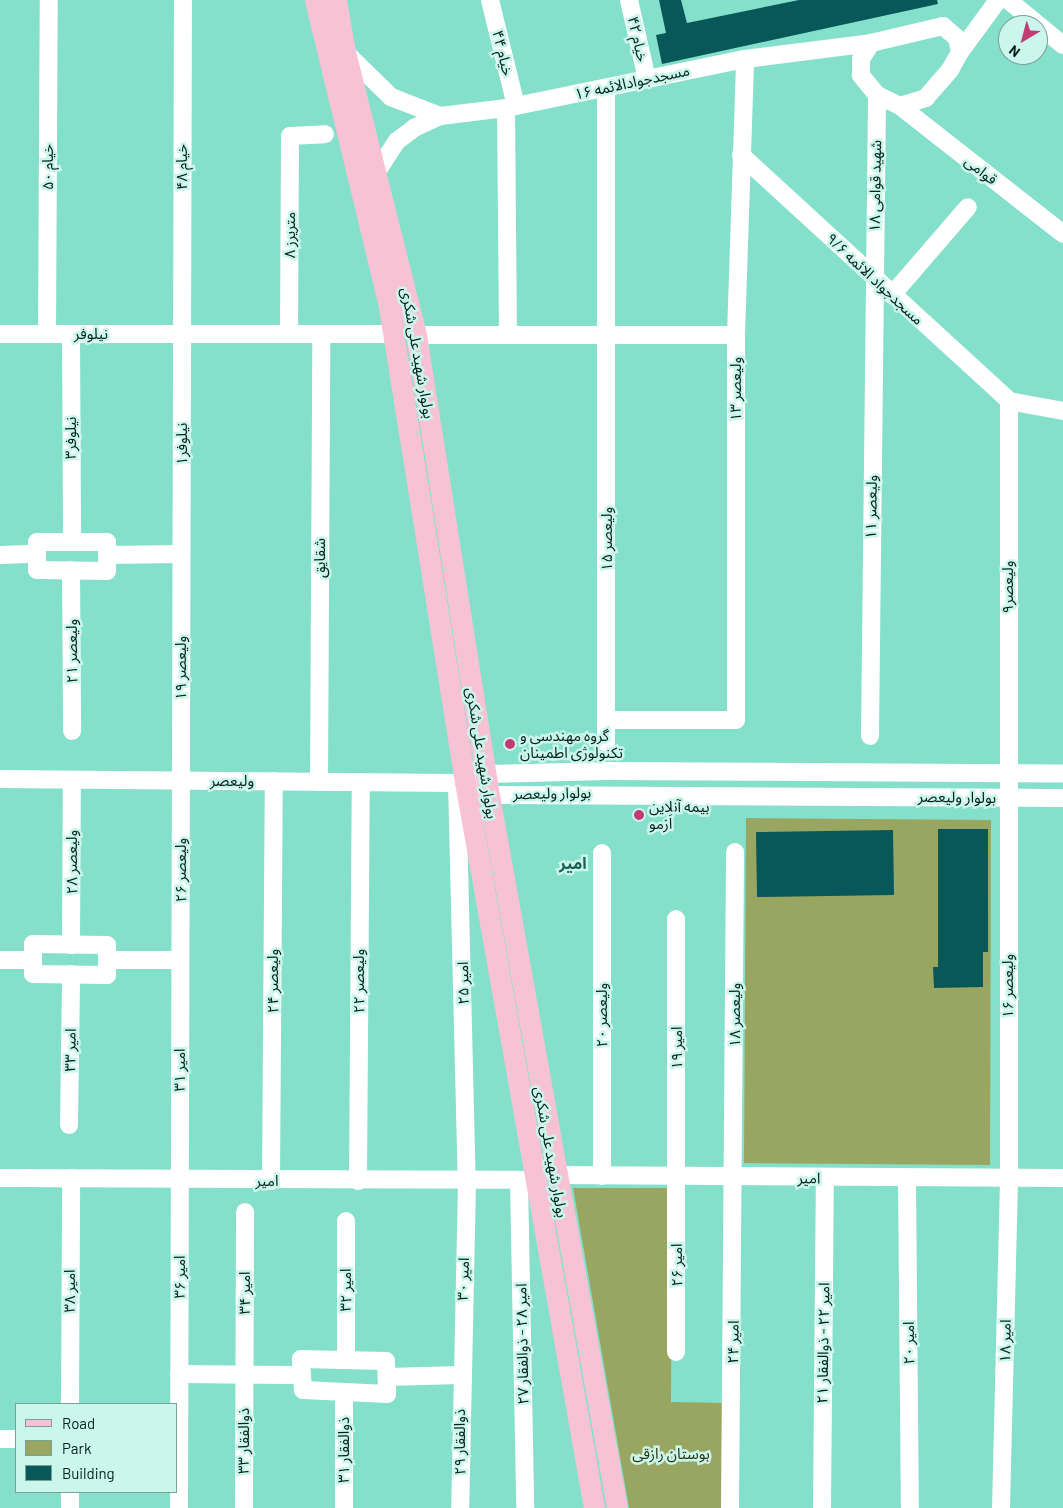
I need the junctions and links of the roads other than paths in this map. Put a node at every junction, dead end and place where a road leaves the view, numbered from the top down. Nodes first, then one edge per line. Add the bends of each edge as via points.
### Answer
1 (49, 0) edge
2 (183, 0) edge
3 (315, 0) edge
4 (336, 0) edge
5 (490, 0) edge
6 (630, 0) edge
7 (998, 0) edge
8 (1008, 0) edge
9 (983, 17) junction
10 (943, 26) junction
11 (870, 42) junction
12 (1063, 44) edge
13 (825, 51) junction
14 (345, 52) junction
15 (960, 52) junction
16 (745, 59) junction
17 (861, 74) junction
18 (647, 79) junction
19 (606, 88) junction
20 (877, 95) junction
21 (926, 98) junction
22 (900, 106) junction
23 (511, 107) junction
24 (440, 116) junction
25 (931, 131) junction
26 (325, 134) dead end
27 (741, 155) junction
28 (376, 173) junction
29 (968, 207) dead end
30 (1063, 234) edge
31 (874, 278) junction
32 (892, 295) junction
33 (0, 334) edge
34 (47, 334) junction
35 (71, 334) junction
36 (182, 334) junction
37 (290, 334) junction
38 (321, 334) junction
39 (394, 334) junction
40 (736, 334) junction
41 (416, 335) junction
42 (508, 335) junction
43 (608, 335) junction
44 (1008, 401) junction
45 (1063, 411) edge
46 (72, 542) junction
47 (37, 554) junction
48 (181, 554) junction
49 (0, 555) edge
50 (107, 555) junction
51 (72, 570) junction
52 (472, 687) junction
53 (450, 688) junction
54 (606, 720) junction
55 (72, 731) dead end
56 (870, 736) dead end
57 (606, 743) dead end
58 (1007, 773) junction
59 (1063, 773) edge
60 (485, 774) junction
61 (0, 779) edge
62 (72, 780) junction
63 (181, 781) junction
64 (274, 781) junction
65 (319, 782) junction
66 (361, 782) junction
67 (461, 783) junction
68 (489, 795) junction
69 (1007, 797) junction
70 (1063, 798) edge
71 (736, 852) dead end
72 (602, 853) dead end
73 (676, 919) dead end
74 (71, 945) junction
75 (0, 960) edge
76 (33, 960) junction
77 (107, 960) junction
78 (180, 960) junction
79 (72, 974) junction
80 (69, 1125) dead end
81 (555, 1175) junction
82 (1009, 1175) junction
83 (602, 1176) junction
84 (678, 1177) junction
85 (735, 1177) junction
86 (0, 1178) edge
87 (71, 1178) junction
88 (825, 1178) junction
89 (1063, 1178) edge
90 (907, 1179) junction
91 (180, 1181) junction
92 (272, 1181) junction
93 (358, 1181) junction
94 (527, 1181) junction
95 (467, 1183) junction
96 (245, 1212) dead end
97 (346, 1221) dead end
98 (676, 1352) dead end
99 (346, 1360) junction
100 (589, 1361) junction
101 (568, 1365) junction
102 (179, 1374) junction
103 (244, 1374) junction
104 (302, 1375) junction
105 (460, 1375) junction
106 (387, 1377) junction
107 (344, 1392) junction
108 (70, 1403) edge
109 (0, 1439) edge
110 (15, 1439) edge
111 (70, 1493) edge
112 (70, 1508) edge
113 (179, 1508) edge
114 (244, 1508) edge
115 (344, 1508) edge
116 (460, 1508) edge
117 (525, 1508) edge
118 (594, 1508) edge
119 (617, 1508) edge
120 (730, 1508) edge
121 (822, 1508) edge
122 (910, 1508) edge
123 (1001, 1508) edge

1 - 34 street, خیام ۵۰
2 - 36 street, خیام ۴۸
3 - 39 main road, بولوار شهید علی شکری
4 - 14 main road, بولوار شهید علی شکری
5 - 23 street, خیام ۴۴
6 - 18 street, خیام ۴۲
7 - 9 street
8 - 12 street
9 - 10 street
9 - 15 street
10 - 11 street
10 - 15 street via 957,38
11 - 13 street, مسجدجوادالائمه ۱۶
11 - 17 street via 861,59
13 - 16 street, مسجدجوادالائمه ۱۶
13 - 17 street via 842,56
14 - 24 street via 391,97
14 - 28 main road, بولوار شهید علی شکری
15 - 21 street via 950,70
16 - 18 street, مسجدجوادالائمه ۱۶
16 - 27 street, ولیعصر ۱۳
17 - 20 street
18 - 19 street, مسجدجوادالائمه ۱۶
19 - 23 street, مسجدجوادالائمه ۱۶
19 - 43 street, ولیعصر ۱۵
20 - 22 street
20 - 31 street, شهید قوامی ۱۸
21 - 22 street
21 - 25 street via 924,112
22 - 25 street, قوامی
23 - 24 street, مسجدجوادالائمه ۱۶
23 - 42 street, خیام ۴۴
24 - 28 street via 397,141
25 - 30 street, قوامی
26 - 37 street, ۸ متریرز via 290,136
27 - 31 street, مسجدجواد الائمه ۹/۶
27 - 40 street, ولیعصر ۱۳
28 - 41 main road, بولوار شهید علی شکری
29 - 32 street
31 - 32 street, مسجدجواد الائمه ۹/۶
31 - 56 street, ولیعصر ۱۱
32 - 44 street, مسجدجواد الائمه ۹/۶
33 - 34 street, نیلوفر
34 - 35 street, نیلوفر
35 - 36 street, نیلوفر
35 - 46 street, نیلوفر۳
36 - 37 street, نیلوفر
36 - 48 street, نیلوفر۱
37 - 38 street, نیلوفر
38 - 39 street, نیلوفر
38 - 65 street, شقایق
39 - 53 main road, بولوار شهید علی شکری
40 - 43 street
40 - 54 street, ولیعصر ۱۳ via 736,720
41 - 42 street
41 - 52 main road, بولوار شهید علی شکری
42 - 43 street
43 - 54 street, ولیعصر ۱۵
44 - 45 street
44 - 58 street, ولیعصر۹
46 - 47 street via 37,542
46 - 50 street via 107,542
47 - 49 street
47 - 51 street via 37,570
48 - 50 street
48 - 63 street, ولیعصر ۱۹
50 - 51 street via 107,571
51 - 55 street, ولیعصر ۲۱
52 - 53 main road
52 - 60 main road, بولوار شهید علی شکری
53 - 67 main road, بولوار شهید علی شکری
54 - 57 street, ولیعصر ۱۵
58 - 59 street, بولوار ولیعصر
58 - 60 street, بولوار ولیعصر
58 - 69 street, ولیعصر۹
60 - 67 street, بولوار ولیعصر
60 - 68 main road, بولوار شهید علی شکری
61 - 62 street, ولیعصر
62 - 63 street, ولیعصر
62 - 74 street, ولیعصر ۲۸
63 - 64 street, ولیعصر
63 - 78 street, ولیعصر ۲۶
64 - 65 street, ولیعصر
64 - 92 street, ولیعصر ۲۴
65 - 66 street, ولیعصر
66 - 67 street, ولیعصر
66 - 93 street, ولیعصر ۲۲
67 - 68 street, بولوار ولیعصر
67 - 94 main road, بولوار شهید علی شکری
67 - 95 street, امیر ۲۵
68 - 69 street, بولوار ولیعصر
68 - 81 main road, بولوار شهید علی شکری
69 - 70 street, بولوار ولیعصر
69 - 82 street, ولیعصر ۱۶
71 - 85 street, ولیعصر ۱۸
72 - 83 street, ولیعصر ۲۰
73 - 84 street, امیر ۱۹
74 - 76 street via 33,944
74 - 77 street via 107,945
75 - 76 street
76 - 79 street via 32,974
77 - 78 street
77 - 79 street via 107,975
78 - 91 street, امیر ۳۱
79 - 80 street, امیر ۳۳
81 - 83 street, امیر
81 - 100 main road, بولوار شهید علی شکری
82 - 89 street, امیر
82 - 90 street, امیر
82 - 123 street, امیر ۱۸
83 - 84 street, امیر
84 - 85 street, امیر
84 - 98 street, امیر ۲۶
85 - 88 street, امیر
85 - 120 street, امیر ۲۴
86 - 87 street, امیر
87 - 91 street, امیر
87 - 108 street, امیر ۳۸
88 - 90 street, امیر
88 - 121 street, امیر ۲۲ - ذوالفقار ۲۱
90 - 122 street, امیر ۲۰
91 - 92 street, امیر
91 - 102 street, امیر ۳۶
92 - 93 street, امیر
93 - 95 street, امیر
94 - 95 street, امیر
94 - 101 main road, بولوار شهید علی شکری
94 - 117 street, امیر ۲۸ - ذوالفقار ۲۷
95 - 105 street, امیر ۳۰
96 - 103 street, امیر ۳۴
97 - 99 street, امیر ۳۲
99 - 104 street via 301,1359
99 - 106 street via 386,1361
100 - 101 main road
100 - 119 main road, بولوار شهید علی شکری
101 - 118 main road, بولوار شهید علی شکری
102 - 103 street
102 - 113 street, امیر ۳۶
103 - 104 street
103 - 114 street, ذوالفقار ۳۳
104 - 107 street via 303,1390
105 - 106 street
105 - 116 street, ذوالفقار ۲۹
106 - 107 street via 387,1394
107 - 115 street, ذوالفقار ۳۱
109 - 110 street
111 - 112 street

